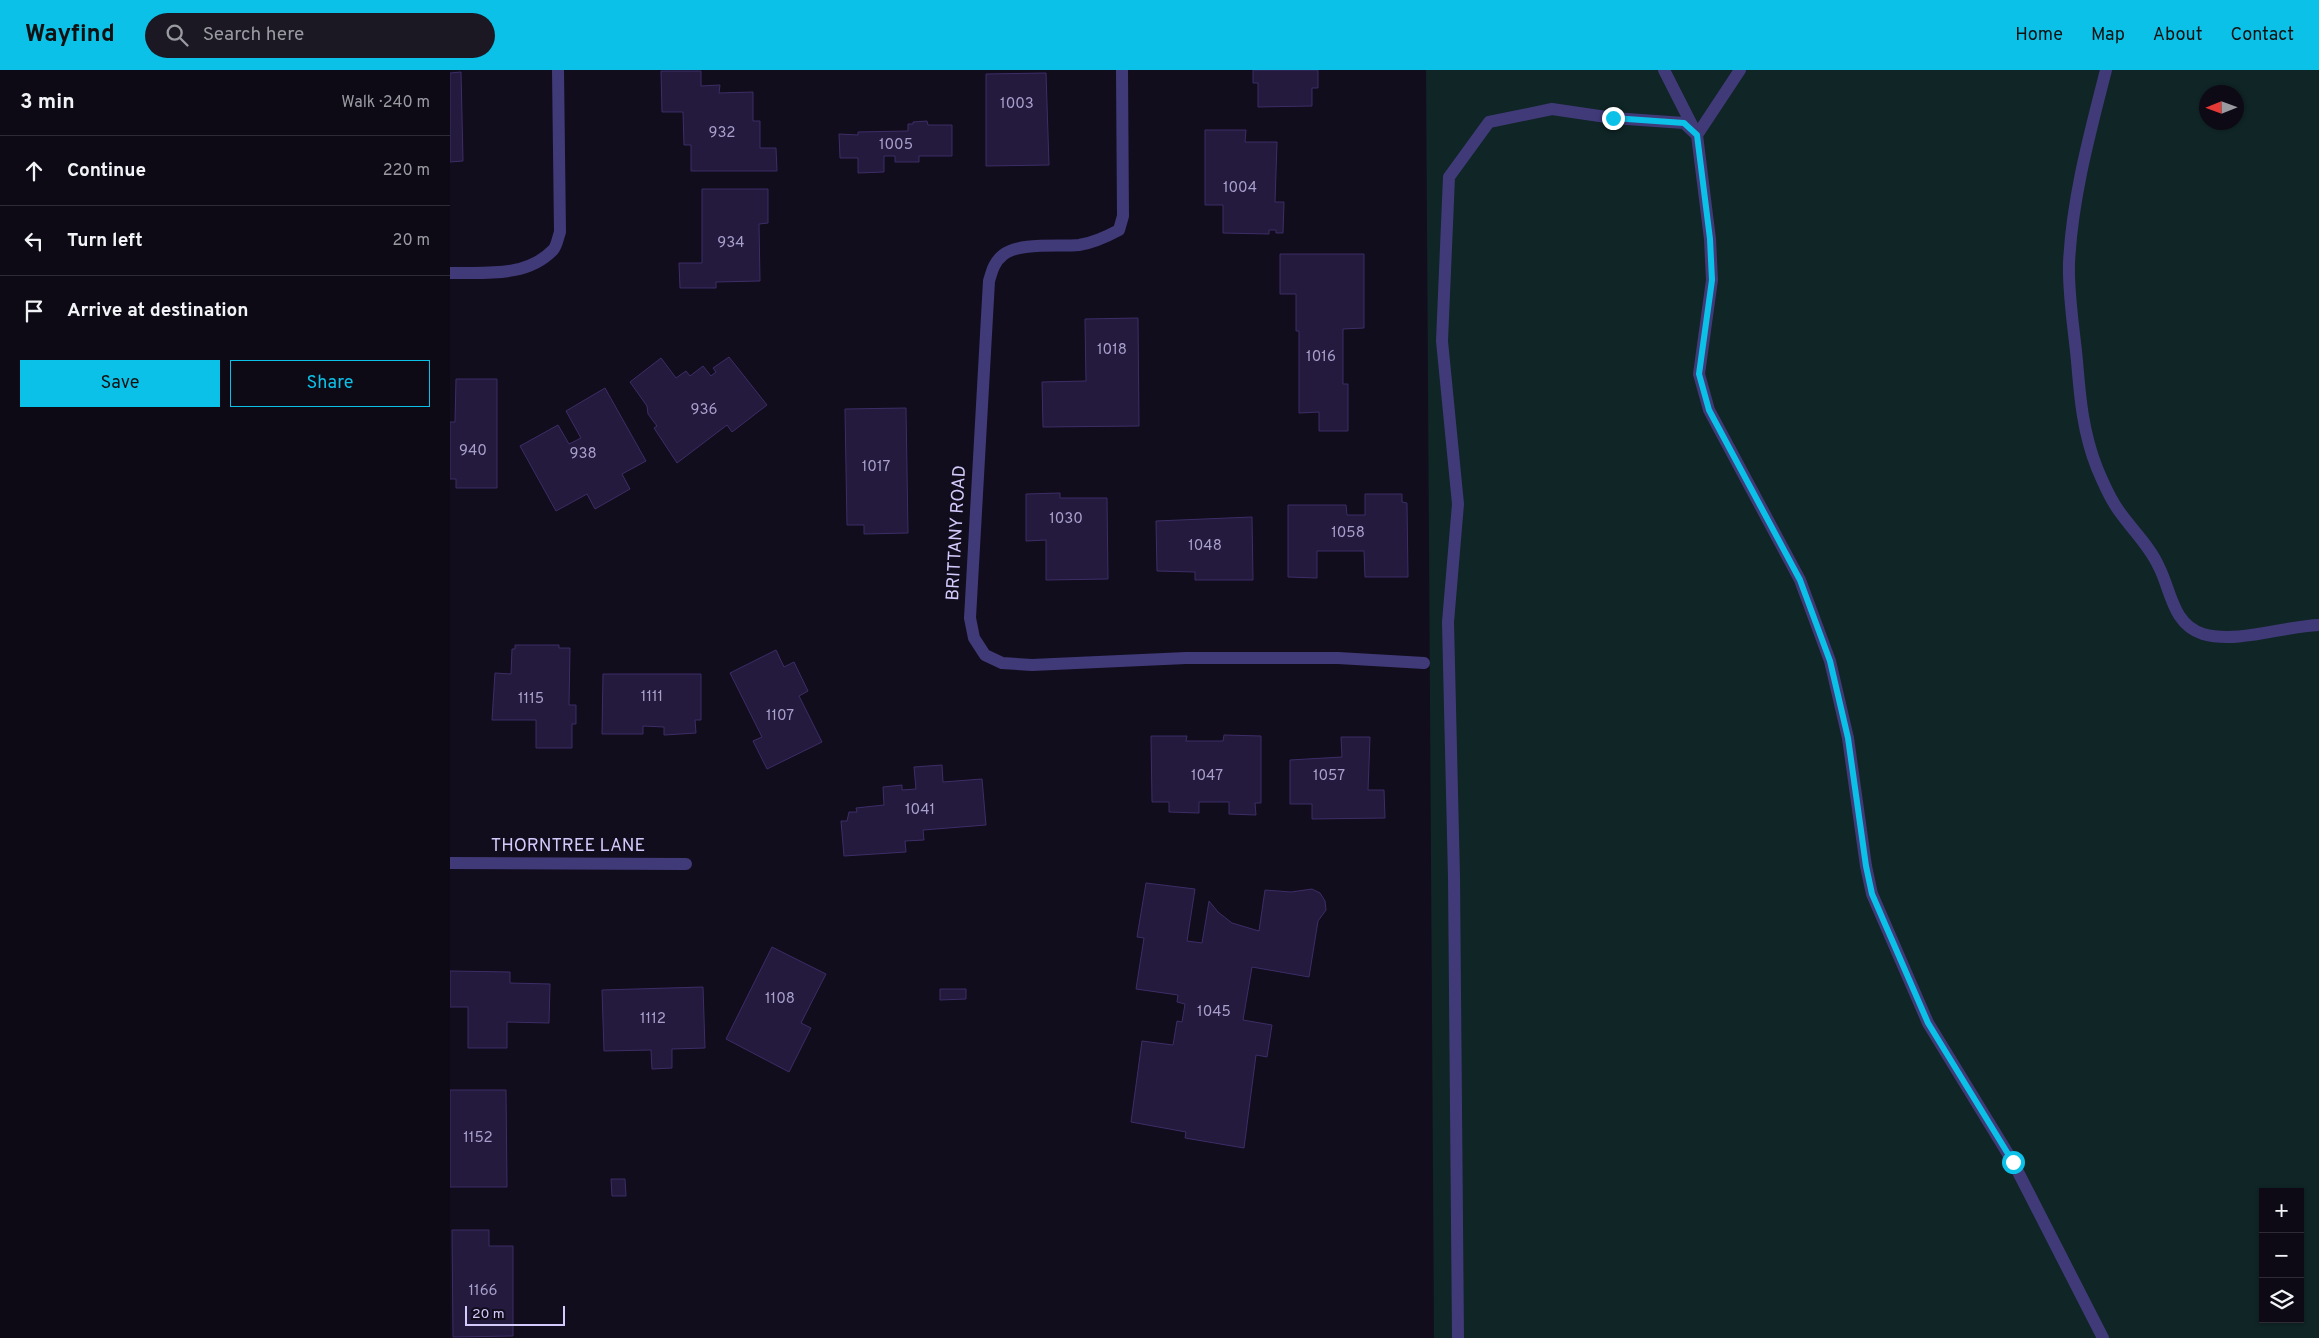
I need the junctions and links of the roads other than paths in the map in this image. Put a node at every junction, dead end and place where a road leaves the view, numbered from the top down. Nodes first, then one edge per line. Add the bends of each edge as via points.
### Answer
1 (558, 70) edge
2 (1122, 70) edge
3 (1664, 70) edge
4 (1740, 70) edge
5 (2106, 70) edge
6 (1697, 135) junction
7 (450, 273) edge
8 (2319, 625) edge
9 (1424, 663) dead end
10 (450, 863) edge
11 (686, 864) dead end
12 (1458, 1338) edge
13 (2103, 1338) edge

1 - 7 street via 560,232 554,249 527,268
2 - 9 street, BRITTANY ROAD via 1123,216 1119,230 1081,245 1022,248 1004,253 994,264 989,281 970,618 974,638 985,655 1002,663 1032,665 1186,658 1338,658
3 - 6 street
4 - 6 street
5 - 8 street via 2087,143 2069,264 2082,422 2097,467 2115,505 2159,566 2170,602 2185,622 2203,634 2231,636 2271,634 2294,626
6 - 12 street via 1684,123 1613,118 1552,109 1489,122 1449,177 1442,341 1458,504 1448,622
6 - 13 street via 1712,280 1699,374 1709,410 1800,580 1830,661 1848,738 1872,894 1928,1023 2013,1162
10 - 11 street, THORNTREE LANE

